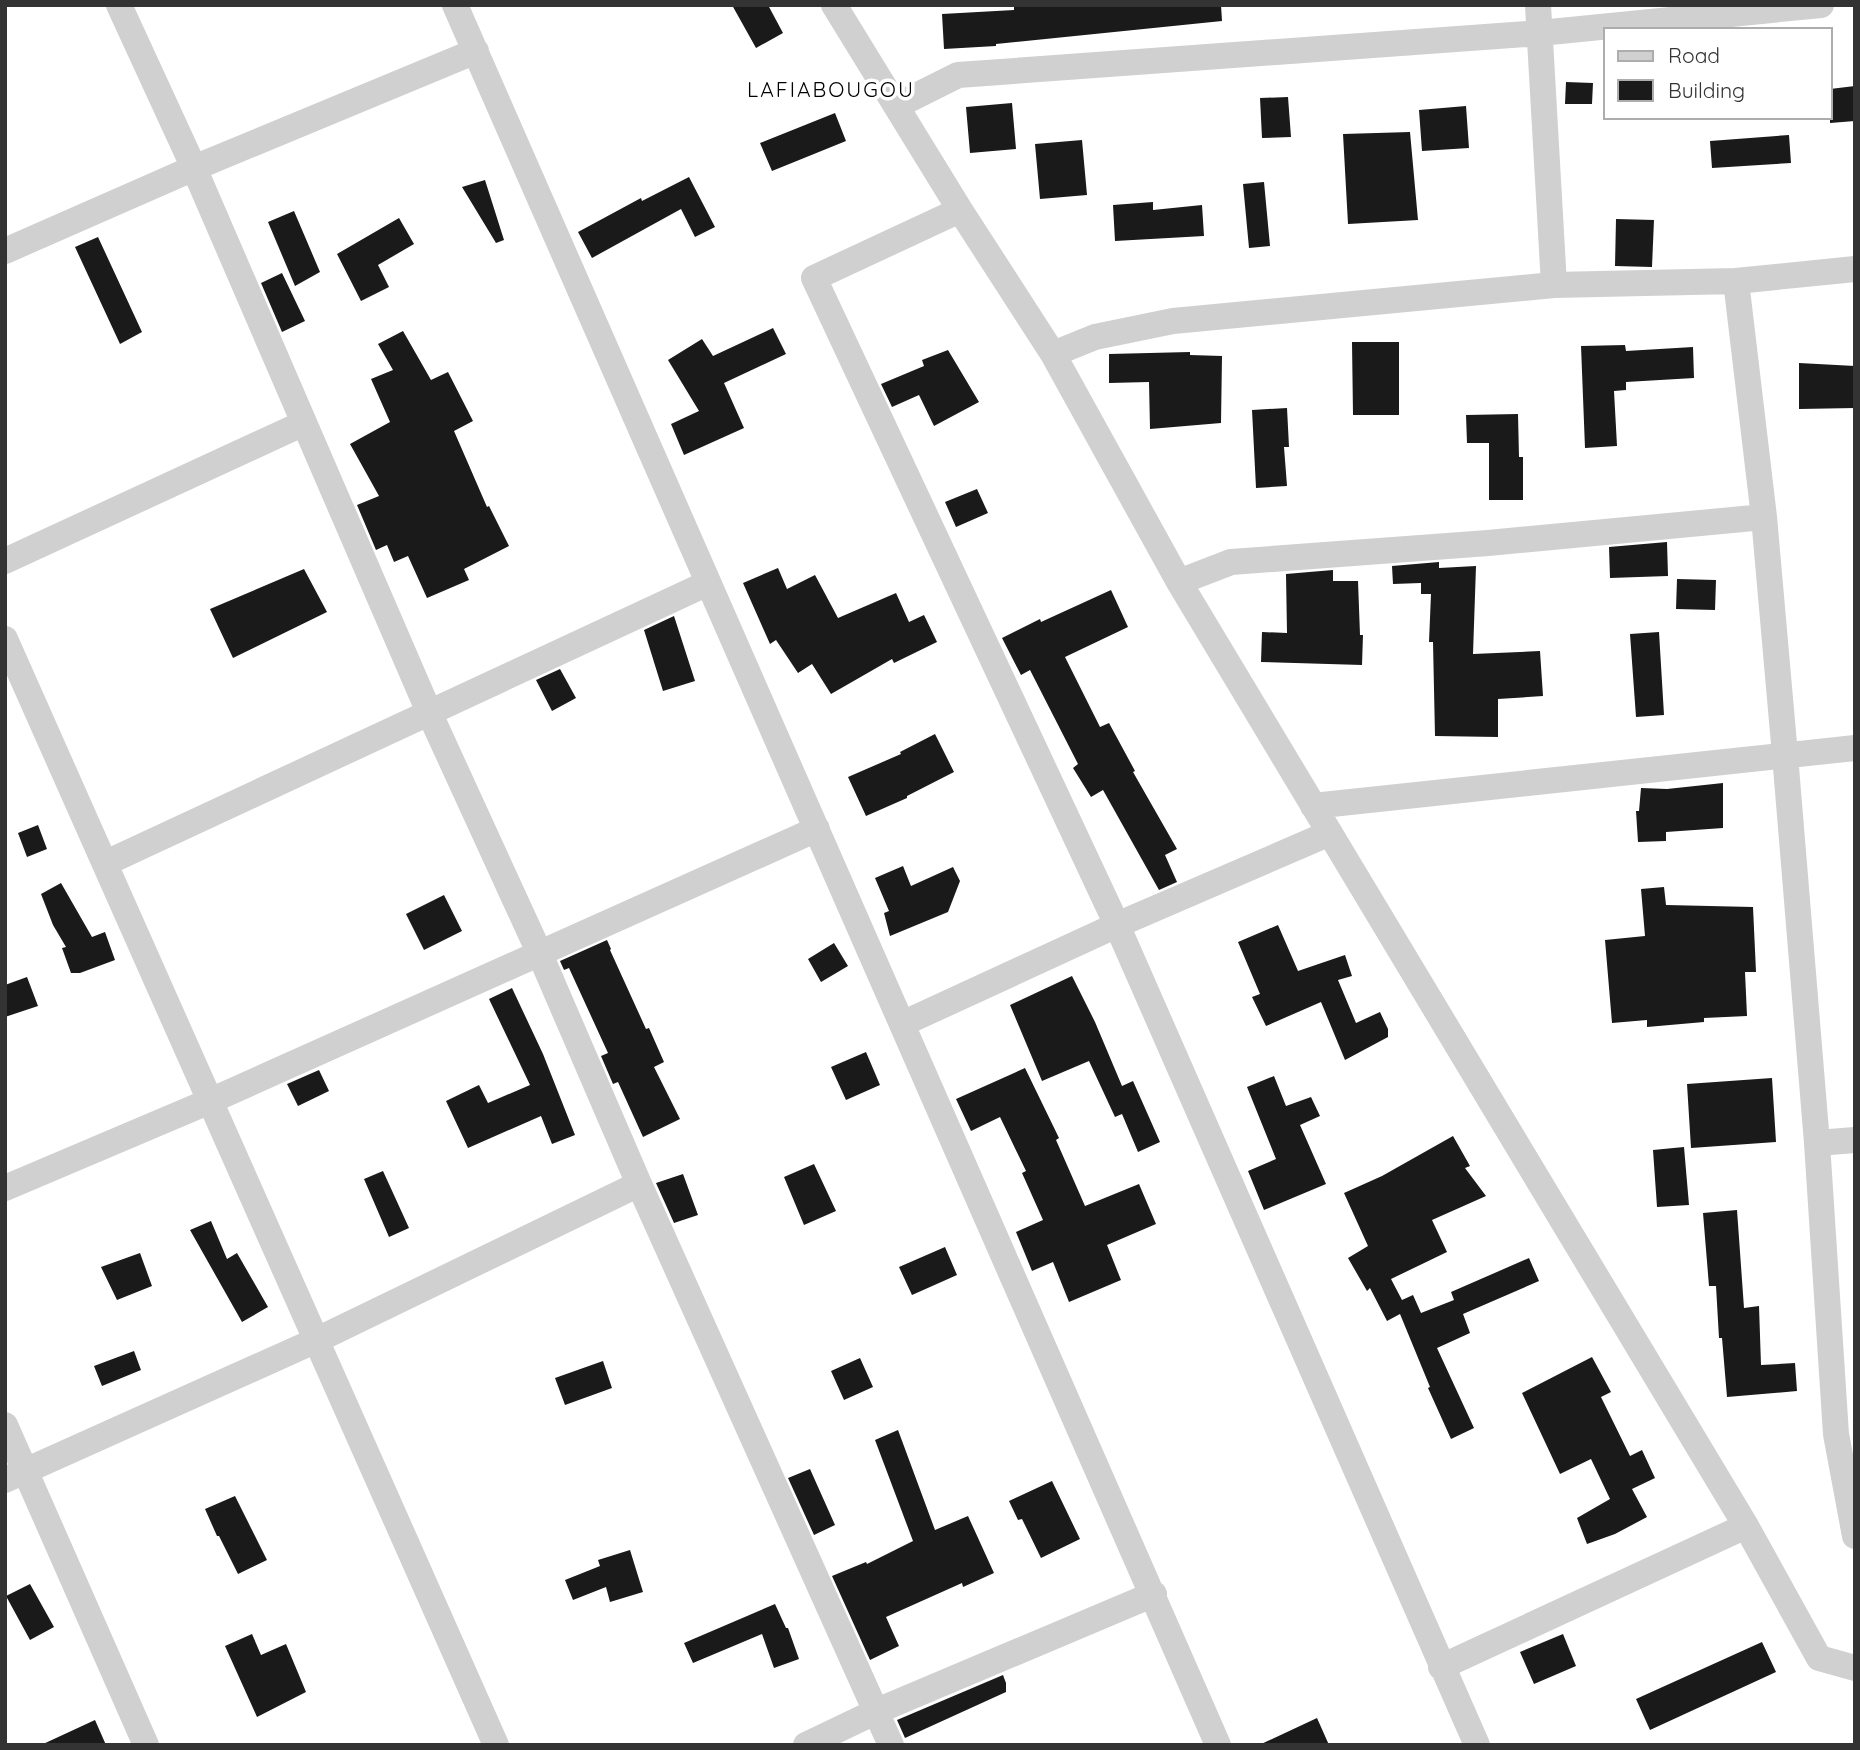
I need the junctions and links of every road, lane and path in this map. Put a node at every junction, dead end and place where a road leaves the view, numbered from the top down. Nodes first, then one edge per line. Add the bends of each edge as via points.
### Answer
1 (119, 5) edge
2 (456, 5) edge
3 (834, 5) edge
4 (1538, 5) edge
5 (1821, 5) edge
6 (1540, 33) junction
7 (476, 51) junction
8 (896, 106) junction
9 (194, 168) junction
10 (960, 210) junction
11 (5, 251) edge
12 (1855, 269) edge
13 (1736, 281) junction
14 (1554, 285) junction
15 (1053, 354) junction
16 (304, 423) junction
17 (1764, 517) junction
18 (5, 561) edge
19 (1179, 582) junction
20 (708, 583) junction
21 (5, 639) edge
22 (429, 712) junction
23 (1855, 748) edge
24 (1785, 755) junction
25 (1312, 806) junction
26 (817, 829) junction
27 (1329, 833) junction
28 (106, 863) junction
29 (1117, 925) junction
30 (539, 952) junction
31 (902, 1024) junction
32 (210, 1101) junction
33 (1855, 1140) edge
34 (1818, 1143) junction
35 (639, 1184) junction
36 (5, 1188) edge
37 (319, 1339) junction
38 (5, 1425) edge
39 (15, 1476) edge
40 (1746, 1526) junction
41 (1855, 1536) edge
42 (1154, 1594) junction
43 (1441, 1667) junction
44 (1855, 1668) edge
45 (877, 1711) junction
46 (146, 1745) edge
47 (495, 1745) edge
48 (806, 1745) edge
49 (891, 1745) edge
50 (1218, 1745) edge
51 (1477, 1745) edge

1 - 9 street
2 - 7 street
3 - 8 street
4 - 6 street
5 - 6 street
6 - 8 street via 958,75
6 - 14 street
7 - 9 street
7 - 20 street
8 - 10 street
9 - 11 street
9 - 16 street
10 - 15 street
10 - 29 street via 814,278
12 - 13 street
13 - 14 street
13 - 17 street
14 - 15 street via 1173,321 1095,337
15 - 19 street
16 - 18 street
16 - 22 street
17 - 19 street via 1231,562
17 - 24 street
19 - 25 street
20 - 22 street
20 - 26 street
21 - 28 street
22 - 28 street
22 - 30 street
23 - 24 street
24 - 25 street
24 - 34 street
25 - 27 street
26 - 30 street
26 - 31 street
27 - 29 street
27 - 40 street
28 - 32 street
29 - 31 street
29 - 43 street
30 - 32 street
30 - 35 street
31 - 42 street
32 - 36 street
32 - 37 street
33 - 34 street
34 - 41 street via 1836,1434
35 - 37 street
35 - 45 street
37 - 39 street
37 - 47 street
38 - 39 street
39 - 46 street
40 - 43 street
40 - 44 street via 1819,1658
42 - 45 street
42 - 50 street
43 - 51 street
45 - 48 street
45 - 49 street

